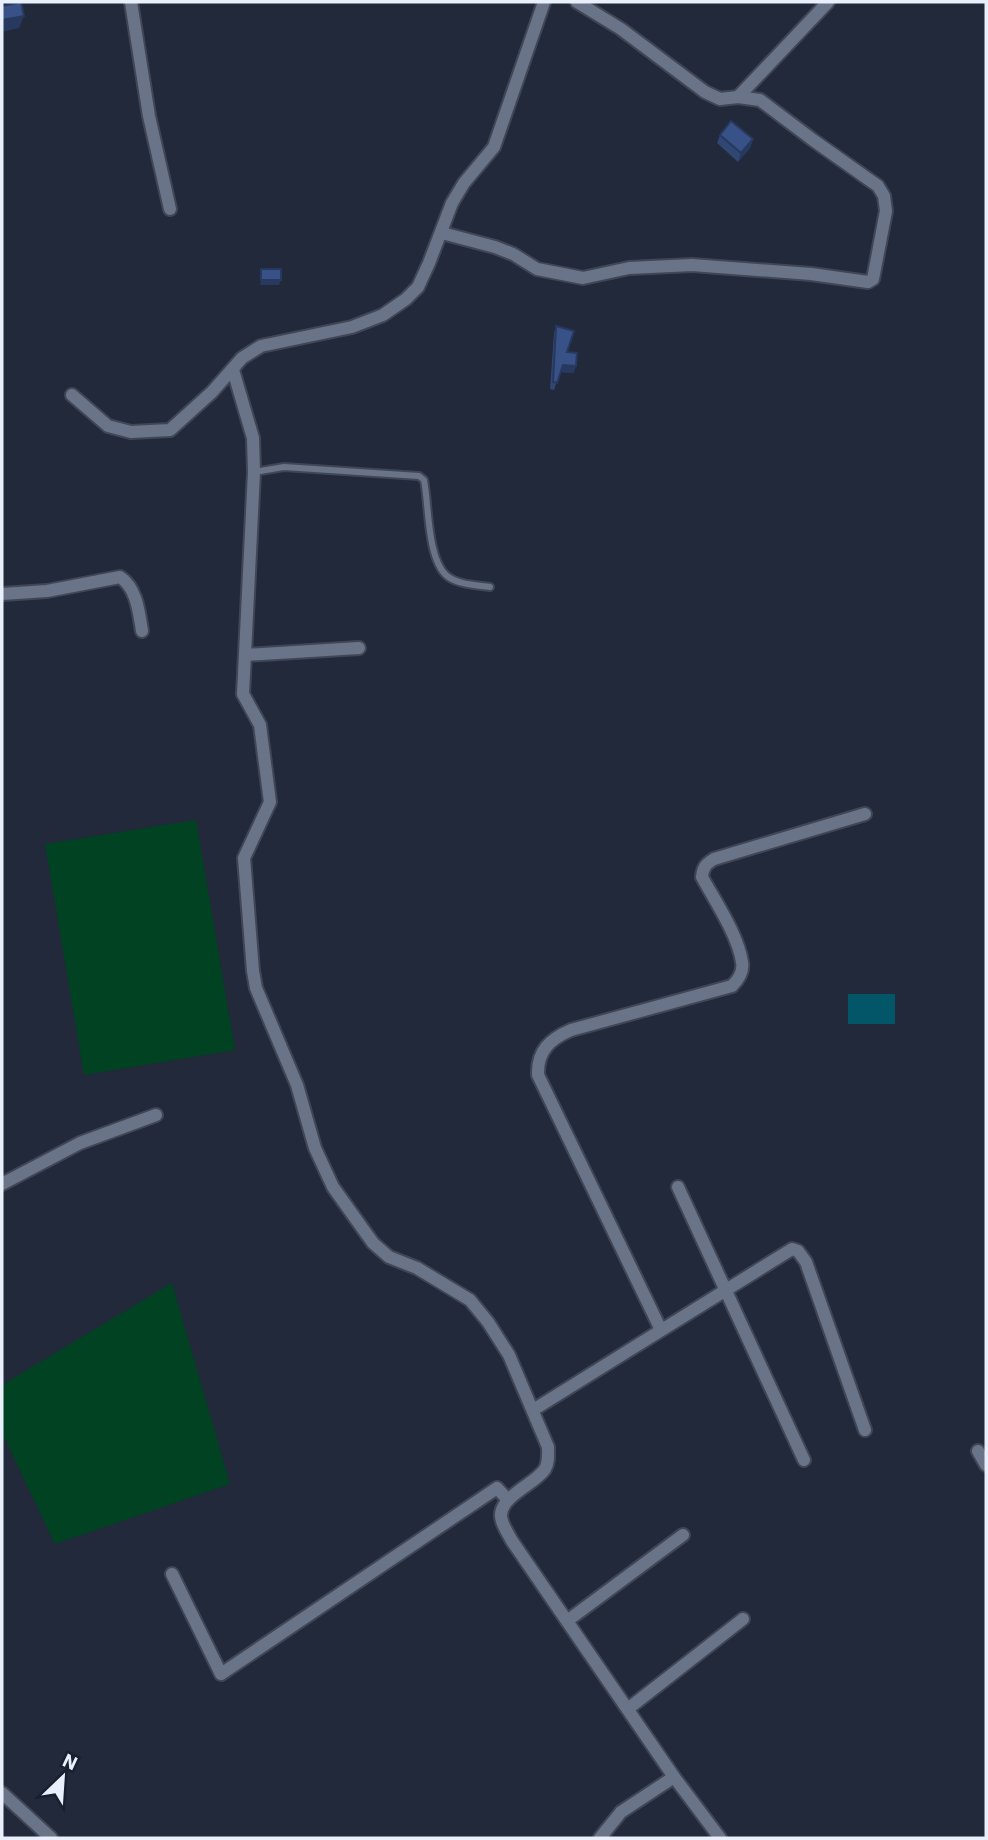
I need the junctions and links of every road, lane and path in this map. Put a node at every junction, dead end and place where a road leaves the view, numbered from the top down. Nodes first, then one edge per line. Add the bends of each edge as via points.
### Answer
1 (131, 2) edge
2 (544, 2) edge
3 (578, 2) edge
4 (828, 2) edge
5 (738, 97) junction
6 (170, 209) dead end
7 (442, 233) junction
8 (233, 370) junction
9 (72, 396) dead end
10 (254, 472) junction
11 (490, 587) dead end
12 (2, 594) edge
13 (142, 631) dead end
14 (359, 648) dead end
15 (245, 654) junction
16 (864, 814) dead end
17 (156, 1115) dead end
18 (2, 1184) edge
19 (678, 1187) dead end
20 (726, 1289) junction
21 (661, 1330) junction
22 (533, 1410) junction
23 (865, 1430) dead end
24 (978, 1451) dead end
25 (804, 1460) dead end
26 (986, 1465) edge
27 (508, 1500) junction
28 (683, 1535) dead end
29 (172, 1574) dead end
30 (743, 1619) dead end
31 (567, 1620) junction
32 (629, 1708) junction
33 (674, 1777) junction
34 (2, 1793) edge
35 (51, 1838) edge
36 (600, 1838) edge
37 (720, 1838) edge

1 - 6 street
2 - 7 street via 494,147 452,202
3 - 5 street via 705,92 720,99
4 - 5 street
5 - 7 street via 760,100 878,186 886,211 873,279 681,265 629,268 583,278 537,269 495,247
7 - 8 street via 418,287 406,299 352,327 261,346
8 - 9 street via 170,430 131,432 108,426
8 - 10 street via 253,438
10 - 11 lane via 285,467 419,476 424,480 438,563 461,583
10 - 15 street
12 - 13 street via 120,577 136,600
14 - 15 street
15 - 22 street via 243,694 260,725 270,802 244,858 253,971 316,1148 333,1187 373,1243 389,1257 470,1300 509,1354
16 - 21 street via 715,859 703,869 702,877 743,963 732,986 571,1030 541,1054 538,1075
17 - 18 street via 80,1143
19 - 20 street
20 - 21 street
20 - 23 street via 788,1250 798,1251 806,1262
20 - 25 street
21 - 22 street
22 - 27 street via 548,1447 548,1461 541,1473
24 - 26 street
27 - 29 street via 497,1488 221,1674
27 - 31 street via 501,1520
28 - 31 street
30 - 32 street
31 - 32 street
32 - 33 street
33 - 36 street via 621,1812
33 - 37 street
34 - 35 street

